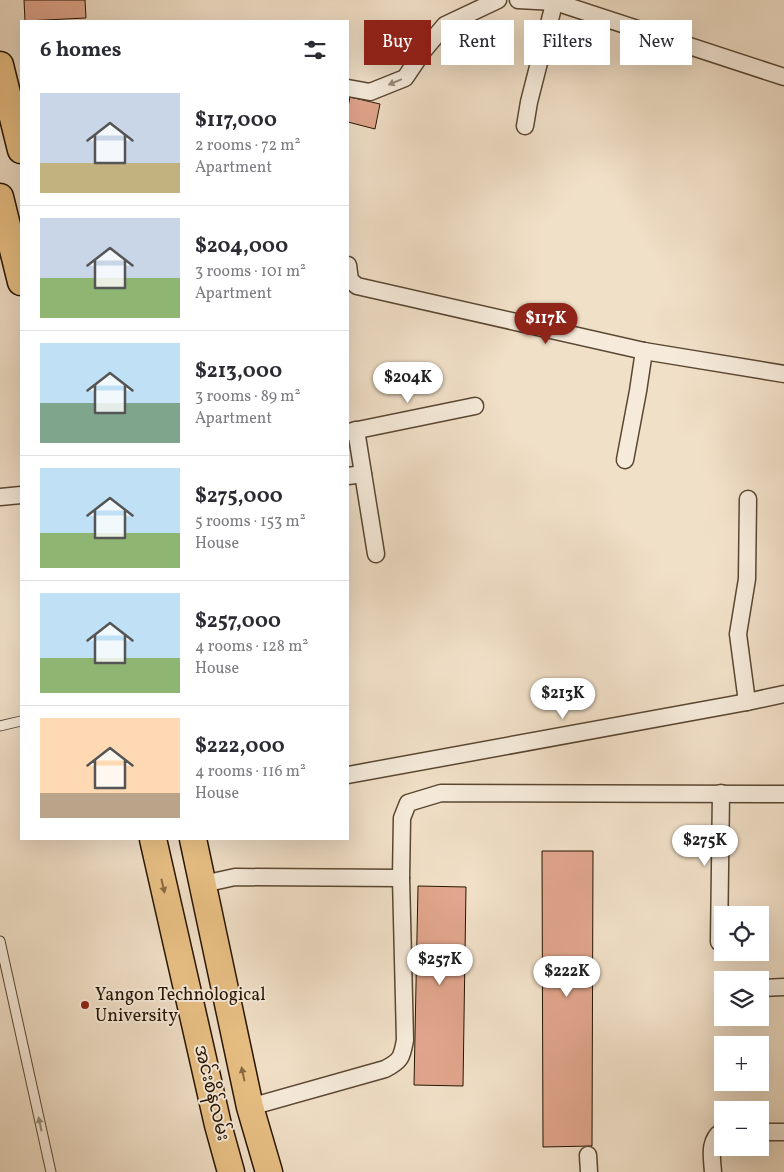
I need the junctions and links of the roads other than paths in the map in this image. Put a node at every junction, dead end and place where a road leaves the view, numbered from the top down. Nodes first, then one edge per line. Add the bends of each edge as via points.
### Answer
1 (498, 0) edge
2 (518, 0) edge
3 (555, 1) edge
4 (0, 65) edge
5 (784, 77) edge
6 (349, 88) edge
7 (18, 121) edge
8 (524, 126) dead end
9 (20, 140) edge
10 (0, 197) edge
11 (11, 243) edge
12 (349, 272) edge
13 (20, 278) edge
14 (644, 351) junction
15 (784, 374) edge
16 (475, 406) dead end
17 (352, 431) edge
18 (625, 460) dead end
19 (355, 475) edge
20 (20, 495) edge
21 (0, 497) edge
22 (748, 499) dead end
23 (376, 554) dead end
24 (784, 694) edge
25 (747, 702) junction
26 (20, 721) edge
27 (0, 726) edge
28 (349, 775) edge
29 (722, 794) junction
30 (784, 794) edge
31 (153, 840) edge
32 (193, 840) edge
33 (401, 878) junction
34 (202, 884) junction
35 (720, 906) edge
36 (0, 941) edge
37 (784, 987) edge
38 (769, 988) edge
39 (250, 1107) junction
40 (769, 1132) edge
41 (784, 1132) edge
42 (714, 1141) edge
43 (588, 1156) dead end
44 (51, 1172) edge
45 (231, 1172) edge
46 (269, 1172) edge
47 (589, 1172) edge
48 (713, 1172) edge

1 -> 6 street via 446,25 406,78 370,92
2 - 3 street
3 - 5 street
3 - 8 street
4 - 7 main road
7 - 9 main road
10 - 11 main road
11 - 13 main road
12 - 14 street via 350,280 357,286
14 - 15 street
14 - 18 street
16 - 17 street
17 - 19 street
19 - 23 street
20 - 21 street
22 - 25 street via 747,579 738,634
24 - 25 street
25 - 28 street
26 - 27 lane
29 - 30 street
29 - 33 street via 441,793 408,803 402,818
29 - 35 street
31 -> 45 main road, အင်းစိန်လမ်း
32 - 34 main road, အင်းစိန်လမ်း
33 - 34 street via 235,877
33 - 39 street via 405,1040 402,1056 386,1069
39 -> 34 main road, အင်းစိန်လမ်း
44 -> 36 lane
37 - 38 street
39 - 46 main road, အင်းစိန်လမ်း
40 - 41 street
42 - 48 street
43 - 47 street

